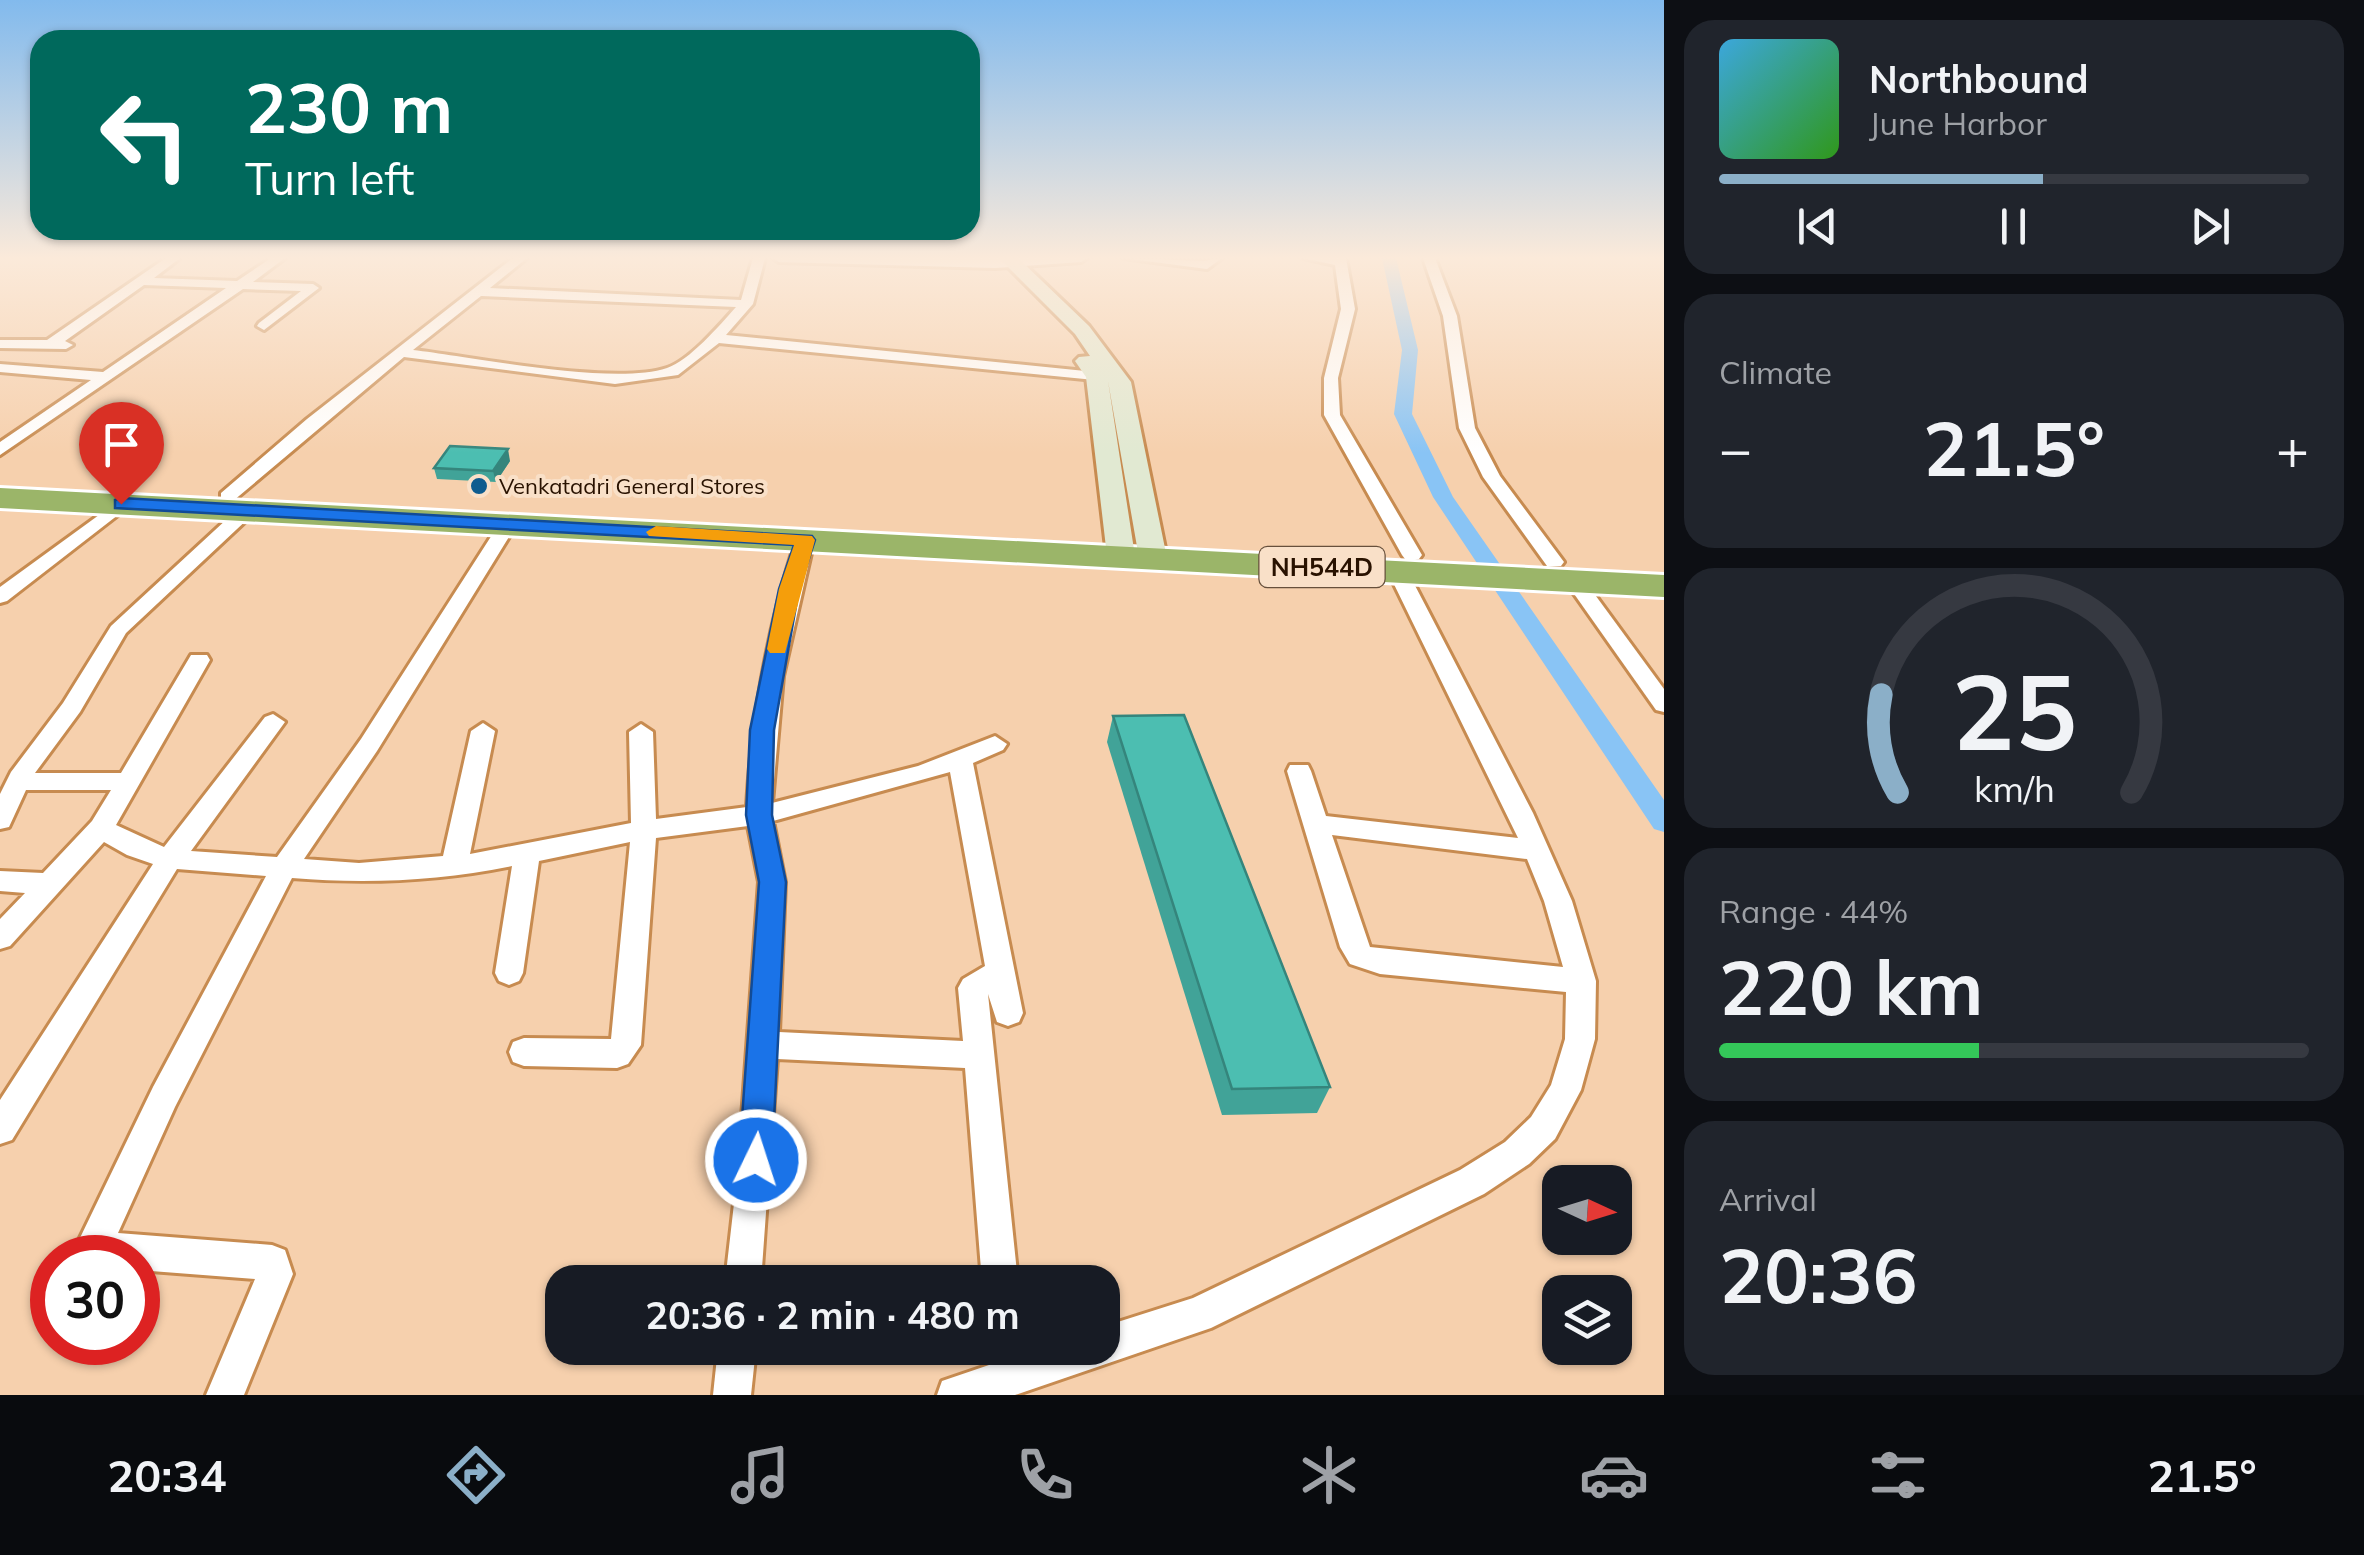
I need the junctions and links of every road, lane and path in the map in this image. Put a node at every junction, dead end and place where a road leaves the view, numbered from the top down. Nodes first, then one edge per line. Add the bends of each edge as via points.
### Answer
1 (81, 323) edge
2 (185, 323) edge
3 (268, 323) edge
4 (442, 323) edge
5 (729, 323) edge
6 (1074, 323) edge
7 (1345, 323) edge
8 (1451, 323) edge
9 (264, 326) dead end
10 (716, 338) junction
11 (0, 344) edge
12 (51, 344) junction
13 (404, 353) junction
14 (0, 368) edge
15 (38, 369) junction
16 (106, 377) junction
17 (1108, 378) junction
18 (0, 450) edge
19 (0, 485) edge
20 (0, 498) edge
21 (237, 503) junction
22 (121, 504) junction
23 (508, 524) junction
24 (805, 540) junction
25 (1136, 549) junction
26 (1426, 564) junction
27 (1664, 568) edge
28 (1551, 571) junction
29 (1664, 586) edge
30 (0, 596) edge
31 (199, 660) dead end
32 (1664, 704) edge
33 (273, 722) dead end
34 (484, 731) dead end
35 (641, 732) dead end
36 (995, 744) dead end
37 (960, 759) junction
38 (1299, 770) dead end
39 (129, 781) junction
40 (18, 782) junction
41 (759, 815) junction
42 (1, 816) edge
43 (1315, 824) junction
44 (101, 828) junction
45 (644, 830) junction
46 (1536, 850) junction
47 (527, 852) junction
48 (170, 858) junction
49 (454, 866) junction
50 (284, 868) junction
51 (0, 881) edge
52 (50, 884) junction
53 (0, 938) edge
54 (1000, 972) junction
55 (509, 973) dead end
56 (1581, 981) junction
57 (1008, 1013) dead end
58 (763, 1044) junction
59 (524, 1052) dead end
60 (978, 1055) junction
61 (0, 1129) edge
62 (744, 1265) edge
63 (998, 1265) edge
64 (1120, 1341) edge
65 (735, 1365) edge
66 (1003, 1365) edge
67 (226, 1395) edge
68 (732, 1395) edge
69 (956, 1395) edge

1 - 12 street
2 - 16 street
3 - 9 street
4 - 13 street
5 - 10 street
6 - 17 street
7 - 26 street via 1332,378 1332,415
8 - 28 street via 1467,428
10 - 13 street via 673,372 615,379
10 - 17 street
11 - 12 street
12 - 15 street via 74,346
13 - 21 street via 312,422
14 - 15 street
15 - 16 street
16 - 18 street
17 - 25 street
17 - 25 street
19 - 21 highway, NH544D
20 - 22 highway, NH544D
21 - 22 highway, NH544D
21 - 23 highway, NH544D
21 - 25 highway, NH544D
21 - 40 street via 118,630
22 - 30 street
23 - 24 highway, NH544D
23 - 50 street
24 - 25 highway, NH544D
24 - 41 street via 762,730
25 - 26 highway, NH544D
26 - 28 highway, NH544D
26 - 46 street
27 - 28 highway, NH544D
28 - 29 highway, NH544D
28 - 32 street
31 - 39 street
33 - 48 street
34 - 49 street
35 - 45 street
36 - 37 street
37 - 41 street
37 - 54 street
38 - 43 street
39 - 40 street
39 - 44 street
40 - 42 street
41 - 45 street
41 - 58 street via 772,882
43 - 46 street
43 - 56 street via 1360,956
44 - 48 street
44 - 52 street
45 - 47 street
45 - 59 street via 624,1049
46 - 56 street
47 - 49 street
47 - 55 street
48 - 50 street
48 - 61 street
49 - 50 street via 358,873
50 - 67 street via 95,1246 272,1263 275,1274
51 - 52 street
52 - 53 street
54 - 57 street
54 - 60 street via 973,988
56 - 64 street via 1580,1039 1565,1090 1543,1128 1517,1153 1472,1182 1198,1315
58 - 60 street
58 - 62 street
60 - 63 street
65 - 68 street
66 - 69 street

